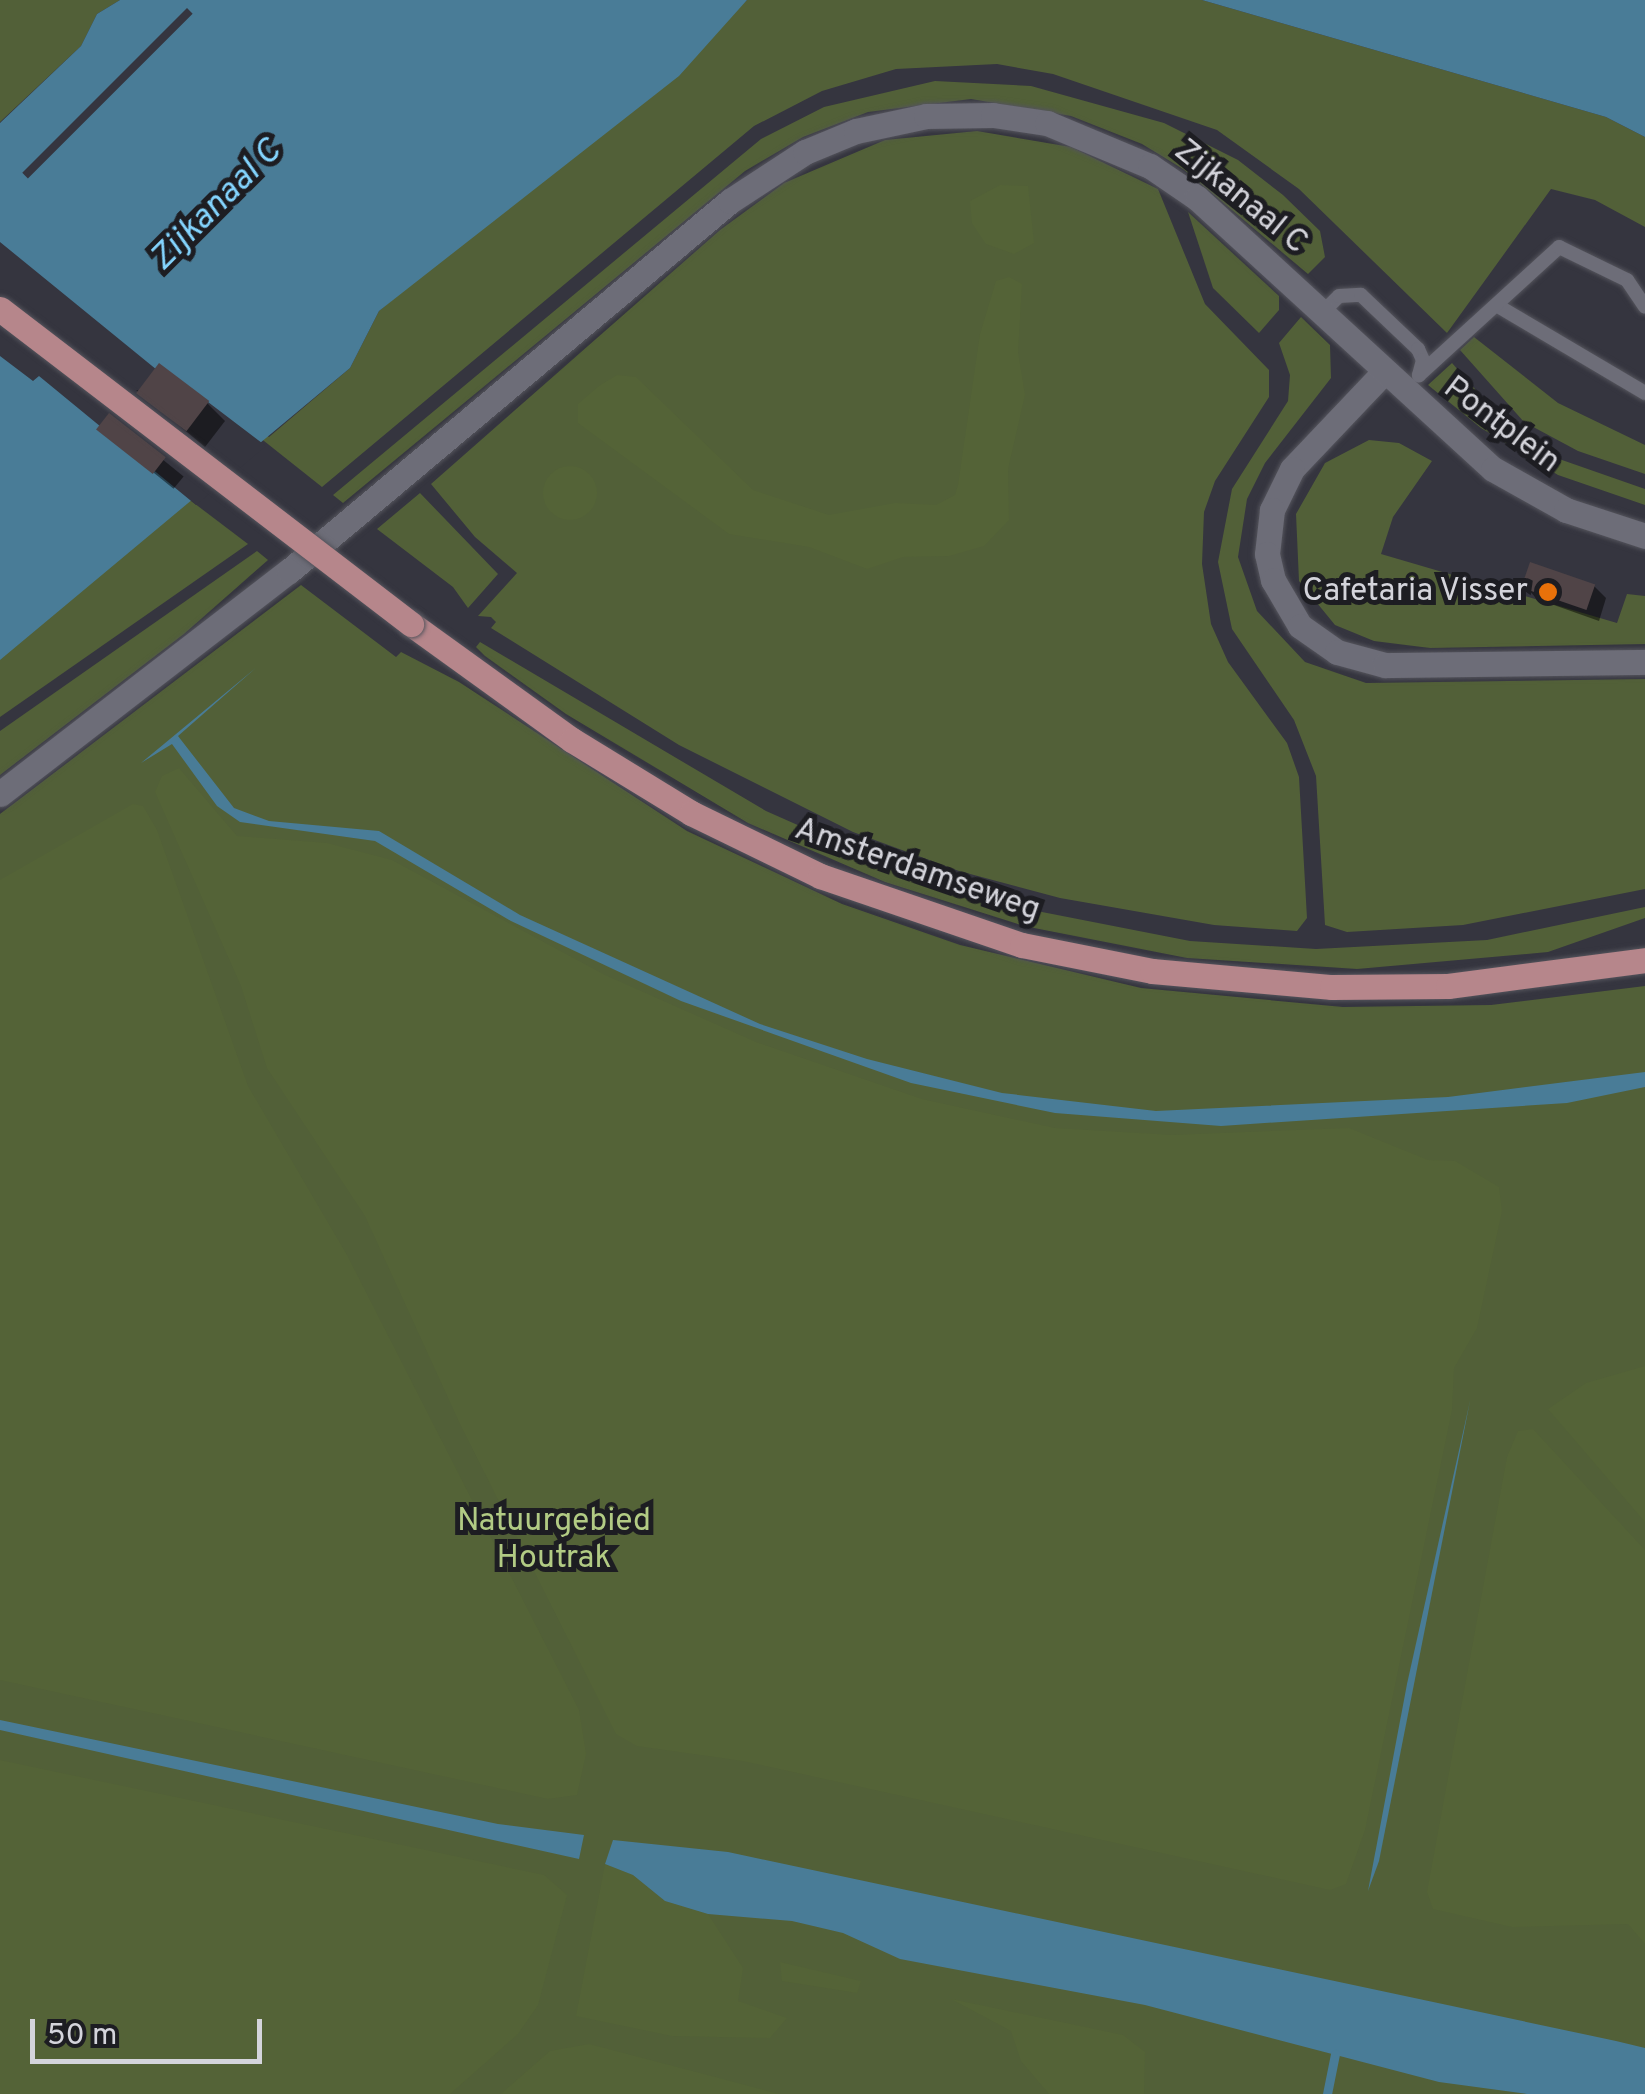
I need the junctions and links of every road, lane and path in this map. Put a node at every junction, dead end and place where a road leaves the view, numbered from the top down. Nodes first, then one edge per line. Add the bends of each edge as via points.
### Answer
1 (1498, 306) junction
2 (1645, 307) edge
3 (0, 310) edge
4 (1324, 311) junction
5 (1383, 373) junction
6 (1645, 394) edge
7 (1645, 536) edge
8 (1645, 662) edge
9 (0, 794) edge
10 (1645, 960) edge

1 - 2 lane via 1559,246 1627,280
1 - 4 lane via 1419,376 1421,354 1361,296 1339,296
1 - 6 lane
3 - 10 main road, Amsterdamseweg, bridge via 572,740 691,813 834,882 1022,945 1152,971 1332,987 1466,985
4 - 5 street, Zijkanaal C
4 - 9 street, Zijkanaal C via 1197,198 1091,137 1034,121 962,113 856,131 805,152 730,201 289,571
5 - 7 street, Pontplein via 1459,443 1526,491
5 - 8 street via 1292,470 1272,510 1267,554 1273,580 1300,626 1337,652 1386,665

